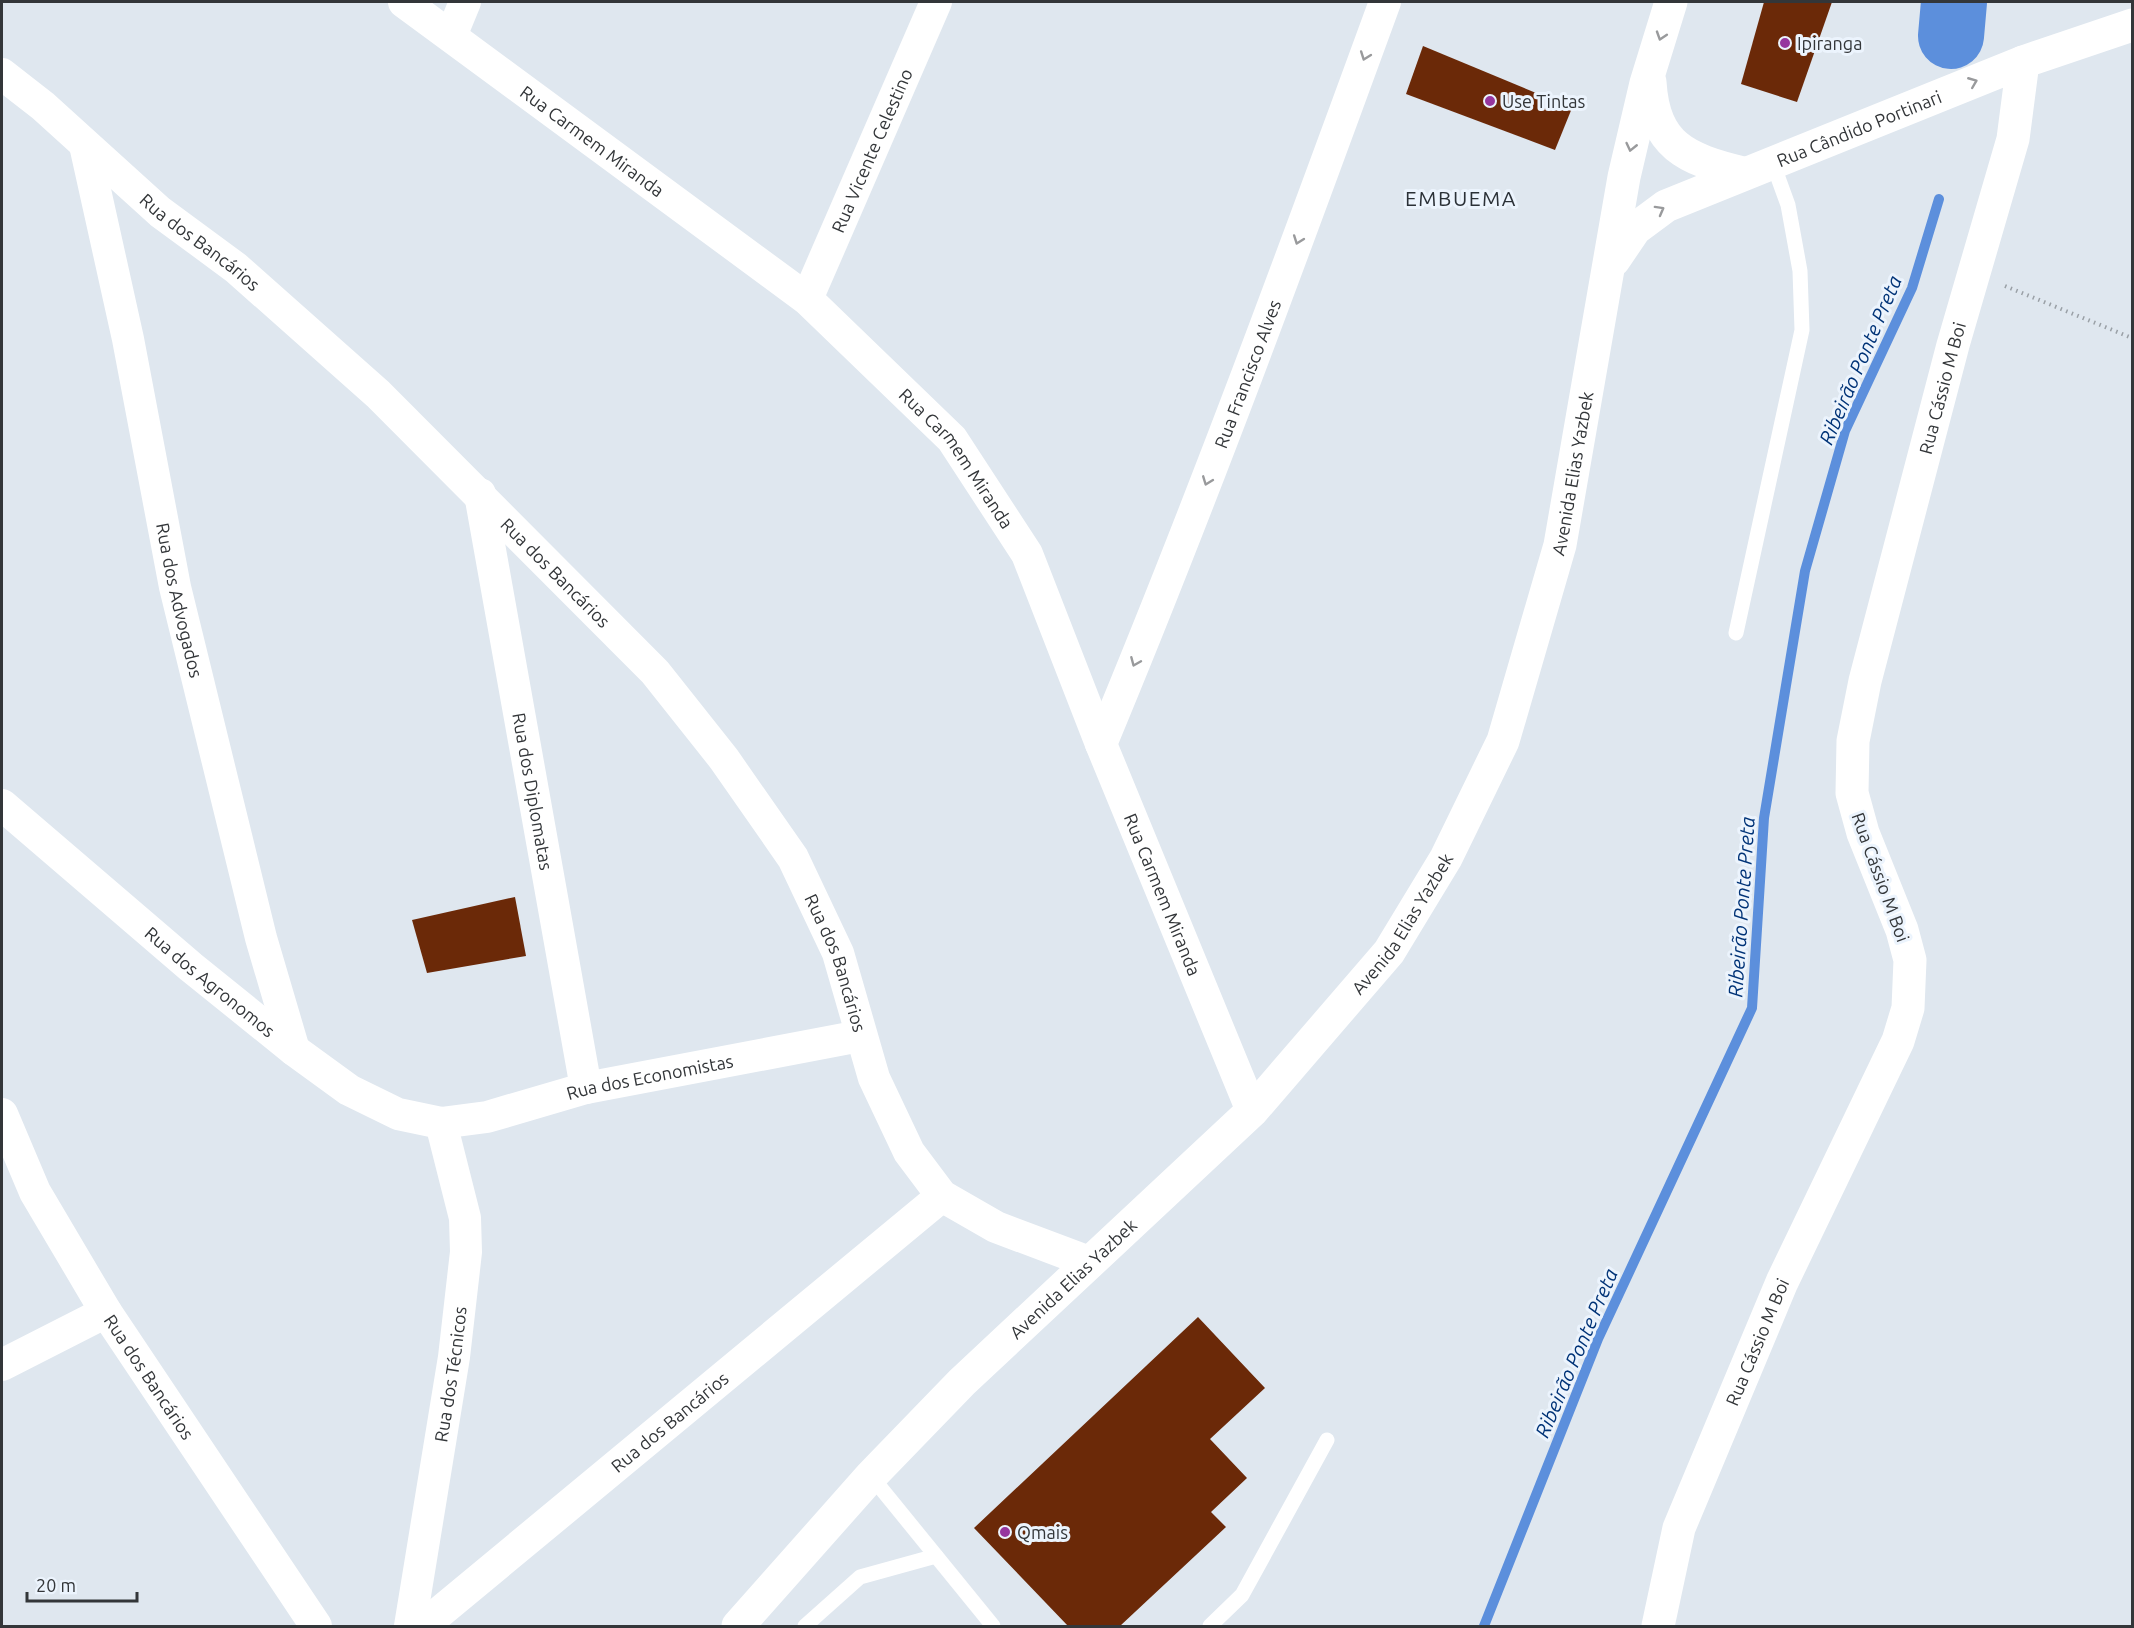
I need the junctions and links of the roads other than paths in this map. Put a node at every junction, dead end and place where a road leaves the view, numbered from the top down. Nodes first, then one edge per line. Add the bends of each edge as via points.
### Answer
1 (404, 2) edge
2 (465, 2) edge
3 (936, 2) edge
4 (1385, 2) edge
5 (1671, 2) edge
6 (2133, 25) edge
7 (451, 36) junction
8 (2023, 62) junction
9 (1650, 70) junction
10 (2, 74) edge
11 (86, 145) junction
12 (1757, 167) junction
13 (1608, 268) junction
14 (807, 299) junction
15 (480, 494) junction
16 (1736, 633) dead end
17 (1101, 744) junction
18 (2, 805) edge
19 (860, 1036) junction
20 (294, 1050) junction
21 (586, 1088) junction
22 (1252, 1112) junction
23 (2, 1114) edge
24 (441, 1123) junction
25 (942, 1196) junction
26 (1089, 1262) junction
27 (106, 1312) junction
28 (2, 1365) edge
29 (1327, 1440) dead end
30 (871, 1476) junction
31 (936, 1556) junction
32 (316, 1626) edge
33 (410, 1626) edge
34 (423, 1626) edge
35 (738, 1626) edge
36 (805, 1626) edge
37 (993, 1626) edge
38 (1210, 1626) edge
39 (1658, 1626) edge

1 - 7 street, Rua Carmem Miranda
2 - 7 street
3 - 14 street, Rua Vicente Celestino
4 -> 17 street, Rua Francisco Alves via 1263,337
5 -> 9 main road, Avenida Elias Yazbek
6 - 8 main road, Rua Cândido Portinari
7 - 14 street, Rua Carmem Miranda
12 -> 8 main road, Rua Cândido Portinari
8 - 39 main road, Rua Cássio M Boi via 2013,139 1865,681 1853,741 1852,793 1910,960 1908,1008 1898,1041 1782,1281 1679,1528
9 - 12 main road via 1651,99 1660,129 1674,146 1711,165
9 -> 13 main road, Avenida Elias Yazbek via 1624,177
10 - 11 street, Rua dos Bancários
11 - 15 street, Rua dos Bancários via 160,212 272,299 378,394
11 - 20 street, Rua dos Advogados via 175,587 261,938
13 -> 12 main road, Rua Cândido Portinari via 1635,229 1650,216
12 - 16 lane via 1788,205 1800,271 1802,330
13 - 22 main road, Avenida Elias Yazbek via 1560,545 1503,741 1446,858 1389,952
14 - 17 street, Rua Carmem Miranda via 952,439 1028,554
15 - 19 street, Rua dos Bancários via 655,672 724,759 793,858 838,953
15 - 21 street, Rua dos Diplomatas
17 - 22 street, Rua Carmem Miranda
18 - 20 street, Rua dos Agronomos
19 - 21 street, Rua dos Economistas
19 - 25 street, Rua dos Bancários via 874,1078 909,1152
20 - 24 street, Rua dos Agronomos via 349,1090 398,1114
21 - 24 street, Rua dos Economistas via 487,1117
22 - 26 main road, Avenida Elias Yazbek
23 - 27 street, Rua dos Bancários via 35,1192
24 - 33 street, Rua dos Técnicos via 465,1218 466,1252 454,1357
25 - 26 street, Rua dos Bancários via 996,1227
25 - 34 street, Rua dos Bancários
26 - 30 main road, Avenida Elias Yazbek via 962,1382
27 - 28 street
27 - 32 street, Rua dos Bancários
29 - 38 lane via 1242,1596
30 - 31 lane
30 - 35 main road, Avenida Elias Yazbek
31 - 36 lane via 860,1577
31 - 37 lane

